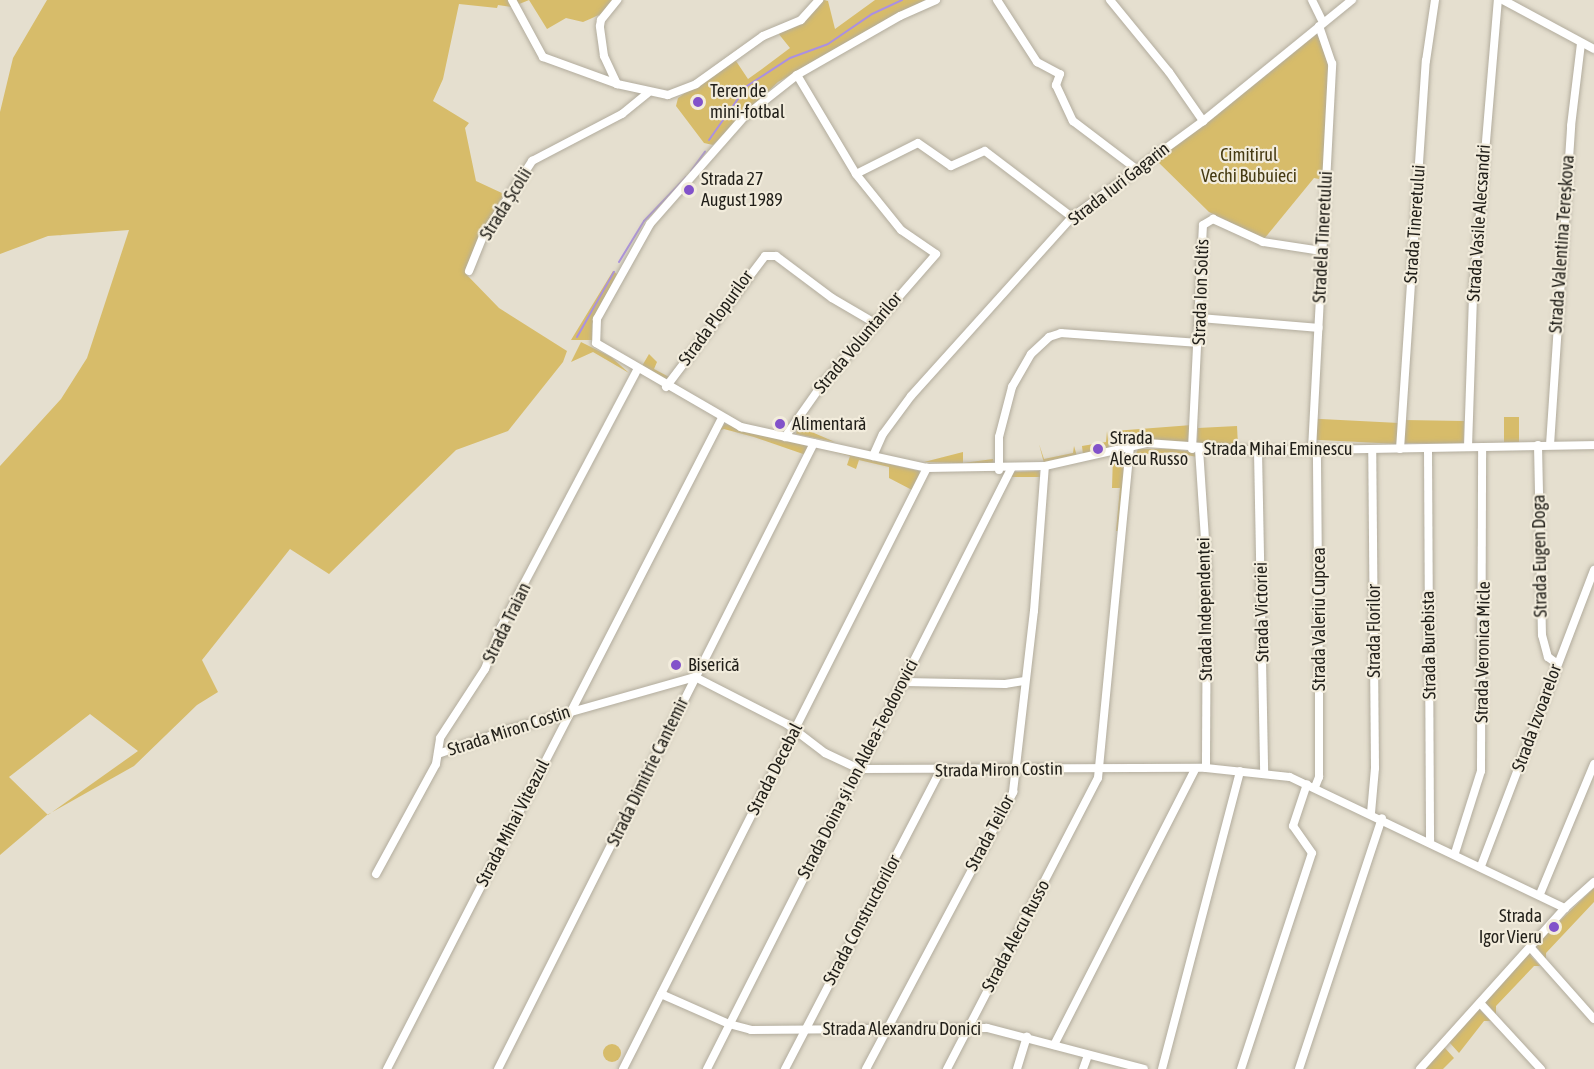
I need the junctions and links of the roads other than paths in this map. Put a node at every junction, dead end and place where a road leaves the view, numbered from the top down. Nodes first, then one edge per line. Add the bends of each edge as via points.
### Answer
1 (512, 0) edge
2 (617, 0) edge
3 (819, 0) edge
4 (936, 0) edge
5 (997, 0) edge
6 (1110, 0) edge
7 (1312, 0) edge
8 (1352, 0) edge
9 (1435, 0) edge
10 (1500, 0) edge
11 (1321, 24) junction
12 (1581, 43) junction
13 (1594, 50) edge
14 (797, 75) junction
15 (616, 84) junction
16 (648, 93) junction
17 (1203, 121) junction
18 (1135, 168) junction
19 (856, 174) junction
20 (1072, 217) junction
21 (1322, 251) junction
22 (469, 271) dead end
23 (1202, 318) junction
24 (873, 322) junction
25 (1319, 328) junction
26 (1199, 343) junction
27 (637, 370) junction
28 (666, 387) junction
29 (722, 418) junction
30 (785, 437) junction
31 (814, 443) junction
32 (1538, 445) junction
33 (1550, 445) junction
34 (1594, 445) edge
35 (1130, 447) junction
36 (1468, 447) junction
37 (1482, 447) junction
38 (1428, 448) junction
39 (1196, 449) junction
40 (1400, 449) junction
41 (1314, 450) junction
42 (1372, 450) junction
43 (1258, 451) junction
44 (873, 456) junction
45 (1045, 466) junction
46 (927, 468) junction
47 (1011, 469) junction
48 (999, 470) junction
49 (1594, 570) edge
50 (1556, 663) junction
51 (695, 677) junction
52 (1025, 681) junction
53 (905, 682) junction
54 (570, 712) junction
55 (795, 731) junction
56 (438, 754) junction
57 (1594, 764) edge
58 (860, 768) junction
59 (1201, 768) junction
60 (1018, 769) junction
61 (1100, 769) junction
62 (940, 771) junction
63 (1240, 771) junction
64 (1264, 772) junction
65 (1311, 785) junction
66 (1371, 813) junction
67 (1382, 818) junction
68 (1430, 841) junction
69 (1455, 853) junction
70 (1481, 866) junction
71 (376, 874) dead end
72 (1594, 882) edge
73 (1540, 894) junction
74 (1565, 908) junction
75 (1530, 947) junction
76 (661, 993) junction
77 (1480, 1003) junction
78 (1594, 1019) edge
79 (729, 1024) junction
80 (888, 1028) junction
81 (968, 1028) junction
82 (805, 1029) junction
83 (1027, 1037) junction
84 (1054, 1045) junction
85 (1088, 1054) junction
86 (387, 1069) edge
87 (498, 1069) edge
88 (622, 1069) edge
89 (707, 1069) edge
90 (785, 1069) edge
91 (866, 1069) edge
92 (947, 1069) edge
93 (1017, 1069) edge
94 (1083, 1069) edge
95 (1144, 1069) edge
96 (1162, 1069) edge
97 (1241, 1069) edge
98 (1299, 1069) edge
99 (1420, 1069) edge
100 (1540, 1069) edge

1 - 15 street via 543,57
2 - 15 street via 600,26 604,56
3 - 16 street via 801,20 755,42 696,84 668,95
4 - 14 street via 900,16
5 - 18 street via 1037,62 1060,74 1056,85 1073,121
6 - 17 street
7 - 11 street, Stradela Tineretului
8 - 11 street, Strada Iuri Gagarin
9 - 40 street, Strada Tineretului via 1426,61
10 - 12 street
10 - 36 street, Strada Vasile Alecsandri via 1473,296
11 - 17 street, Strada Iuri Gagarin
11 - 21 street, Stradela Tineretului via 1332,63
12 - 13 street
12 - 33 street, Strada Valentina Tereșkova via 1571,116
14 - 19 street
14 - 27 street, Strada Mihai Eminescu via 744,117 650,224 597,319 596,343
15 - 16 street
16 - 22 street, Strada Școlii via 622,114 532,161 483,236
17 - 18 street, Strada Iuri Gagarin
18 - 20 street, Strada Iuri Gagarin
19 - 20 street via 918,144 951,166 984,151
19 - 24 street, Strada Voluntarilor via 901,230 936,254
20 - 44 street, Strada Iuri Gagarin via 911,396 883,434
21 - 23 street, Strada Ion Soltîs via 1263,242 1227,224 1207,220 1202,242
21 - 25 street, Stradela Tineretului
23 - 25 street
23 - 26 street, Strada Ion Soltîs
24 - 28 street, Strada Plopurilor via 770,254 758,261
24 - 30 street, Strada Voluntarilor
25 - 41 street, Stradela Tineretului
26 - 39 street, Strada Ion Soltîs
26 - 48 street via 1061,333 1049,337 1031,354 1012,387 999,437
27 - 28 street, Strada Mihai Eminescu
27 - 56 street, Strada Traian via 501,627 486,669 440,738
28 - 29 street, Strada Mihai Eminescu
29 - 30 street, Strada Mihai Eminescu
29 - 54 street, Strada Mihai Viteazul
30 - 31 street, Strada Mihai Eminescu
31 - 44 street, Strada Mihai Eminescu
31 - 51 street, Strada Dimitrie Cantemir
32 - 33 street, Strada Mihai Eminescu
32 - 37 street, Strada Mihai Eminescu
32 - 50 street, Strada Eugen Doga via 1542,634 1548,657
33 - 34 street, Strada Mihai Eminescu
35 - 39 street, Strada Mihai Eminescu via 1157,443
35 - 45 street, Strada Mihai Eminescu
35 - 61 street, Strada Alecu Russo
36 - 37 street, Strada Mihai Eminescu
36 - 38 street, Strada Mihai Eminescu
37 - 69 street, Strada Veronica Micle via 1481,771
38 - 40 street, Strada Mihai Eminescu
38 - 68 street, Strada Burebista
39 - 43 street, Strada Mihai Eminescu
39 - 59 street, Strada Independenței via 1207,568
40 - 42 street, Strada Mihai Eminescu
41 - 42 street, Strada Mihai Eminescu
41 - 43 street, Strada Mihai Eminescu
41 - 65 street, Strada Valeriu Cupcea via 1319,777
42 - 66 street, Strada Florilor via 1375,768
43 - 64 street, Strada Victoriei
44 - 46 street, Strada Mihai Eminescu
45 - 47 street, Strada Mihai Eminescu
45 - 52 street, Strada Teilor
46 - 48 street, Strada Mihai Eminescu
46 - 55 street, Strada Decebal
47 - 48 street, Strada Mihai Eminescu
47 - 53 street, Strada Doina și Ion Aldea-Teodorovici
49 - 50 street, Strada Izvoarelor via 1565,650
50 - 70 street, Strada Izvoarelor
51 - 54 street, Strada Miron Costin
51 - 55 street, Strada Miron Costin
51 - 87 street, Strada Dimitrie Cantemir
52 - 53 street
52 - 60 street, Strada Teilor
53 - 58 street, Strada Doina și Ion Aldea-Teodorovici
54 - 56 street, Strada Miron Costin
54 - 86 street, Strada Mihai Viteazul
55 - 58 street, Strada Miron Costin via 825,753
55 - 76 street, Strada Decebal
56 - 71 street, Strada Traian
57 - 73 street
58 - 62 street, Strada Miron Costin
58 - 79 street, Strada Doina și Ion Aldea-Teodorovici
59 - 61 street, Strada Miron Costin
59 - 63 street, Strada Miron Costin
59 - 84 street, Strada Independenței
60 - 61 street, Strada Miron Costin
60 - 62 street, Strada Miron Costin
60 - 80 street, Strada Teilor via 1013,792
61 - 81 street, Strada Alecu Russo
62 - 82 street, Strada Constructorilor
63 - 64 street, Strada Miron Costin
63 - 96 street
64 - 65 street, Strada Miron Costin
65 - 66 street, Strada Miron Costin
65 - 97 street, Strada Valeriu Cupcea via 1293,826 1312,853
66 - 67 street, Strada Miron Costin
67 - 68 street, Strada Miron Costin
67 - 98 street
68 - 69 street, Strada Miron Costin
69 - 70 street, Strada Miron Costin
70 - 73 street, Strada Miron Costin
72 - 74 street
73 - 74 street, Strada Miron Costin
74 - 75 street
75 - 77 street
75 - 78 street
76 - 79 street, Strada Alexandru Donici
76 - 88 street, Strada Decebal
77 - 99 street
77 - 100 street
79 - 82 street, Strada Alexandru Donici via 751,1030
79 - 89 street, Strada Doina și Ion Aldea-Teodorovici
80 - 81 street, Strada Alexandru Donici
80 - 82 street, Strada Alexandru Donici
80 - 91 street, Strada Teilor
81 - 83 street, Strada Alexandru Donici
81 - 92 street, Strada Alecu Russo
82 - 90 street, Strada Constructorilor
83 - 84 street, Strada Alexandru Donici
83 - 93 street
84 - 85 street, Strada Alexandru Donici
85 - 94 street
85 - 95 street, Strada Alexandru Donici

